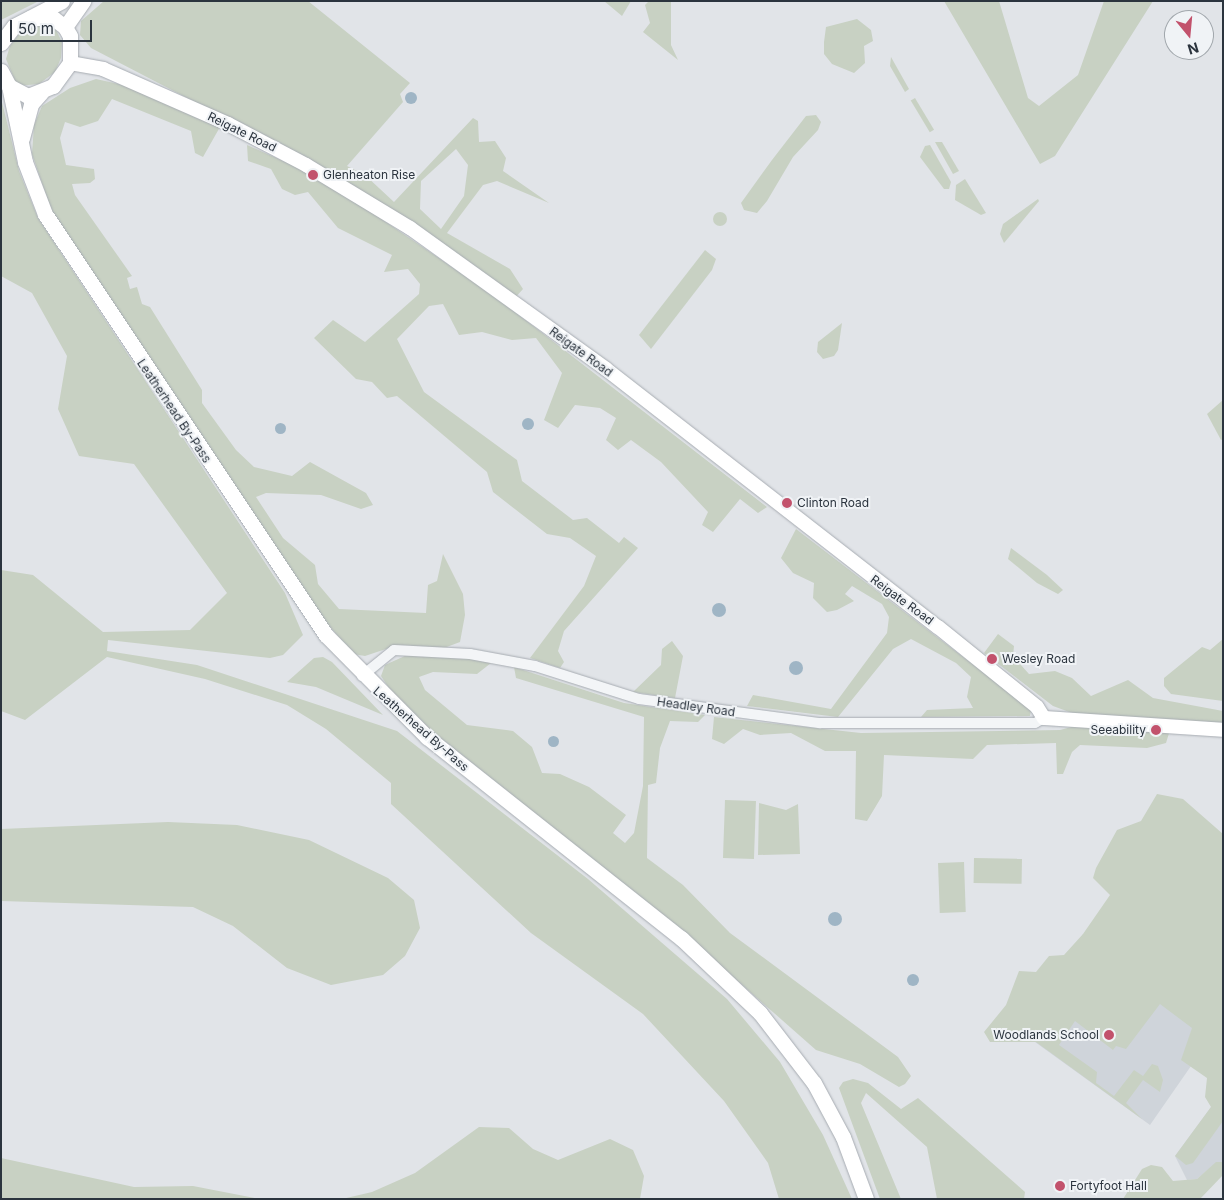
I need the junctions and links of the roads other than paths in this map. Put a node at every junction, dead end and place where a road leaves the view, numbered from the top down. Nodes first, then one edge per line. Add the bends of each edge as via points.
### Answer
1 (62, 1) edge
2 (83, 1) edge
3 (30, 18) junction
4 (65, 27) junction
5 (8, 29) edge
6 (1, 43) edge
7 (70, 63) junction
8 (1, 71) edge
9 (9, 86) junction
10 (41, 93) junction
11 (21, 140) junction
12 (362, 676) junction
13 (1044, 718) junction
14 (1223, 730) edge
15 (866, 1199) edge

1 - 3 highway
2 - 4 highway
3 - 4 highway via 53,18
3 - 5 highway
4 - 7 highway via 70,36
5 - 6 highway
7 - 10 highway via 61,78
7 - 13 main road, Reigate Road via 103,69 228,124 306,164 410,228 612,374 938,627 1037,707
8 - 9 highway, Leatherhead By-Pass
9 - 10 highway via 18,94
9 - 11 highway, Leatherhead By-Pass
10 - 11 highway, Leatherhead By-Pass via 31,104
11 - 12 highway, Leatherhead By-Pass via 32,184 74,260 292,589
12 - 13 street, Headley Road via 394,650 470,654 535,666 639,699 813,722 873,726 1035,723
12 - 15 highway, Leatherhead By-Pass via 426,737 681,938 760,1013 814,1083 843,1137
13 - 14 main road

